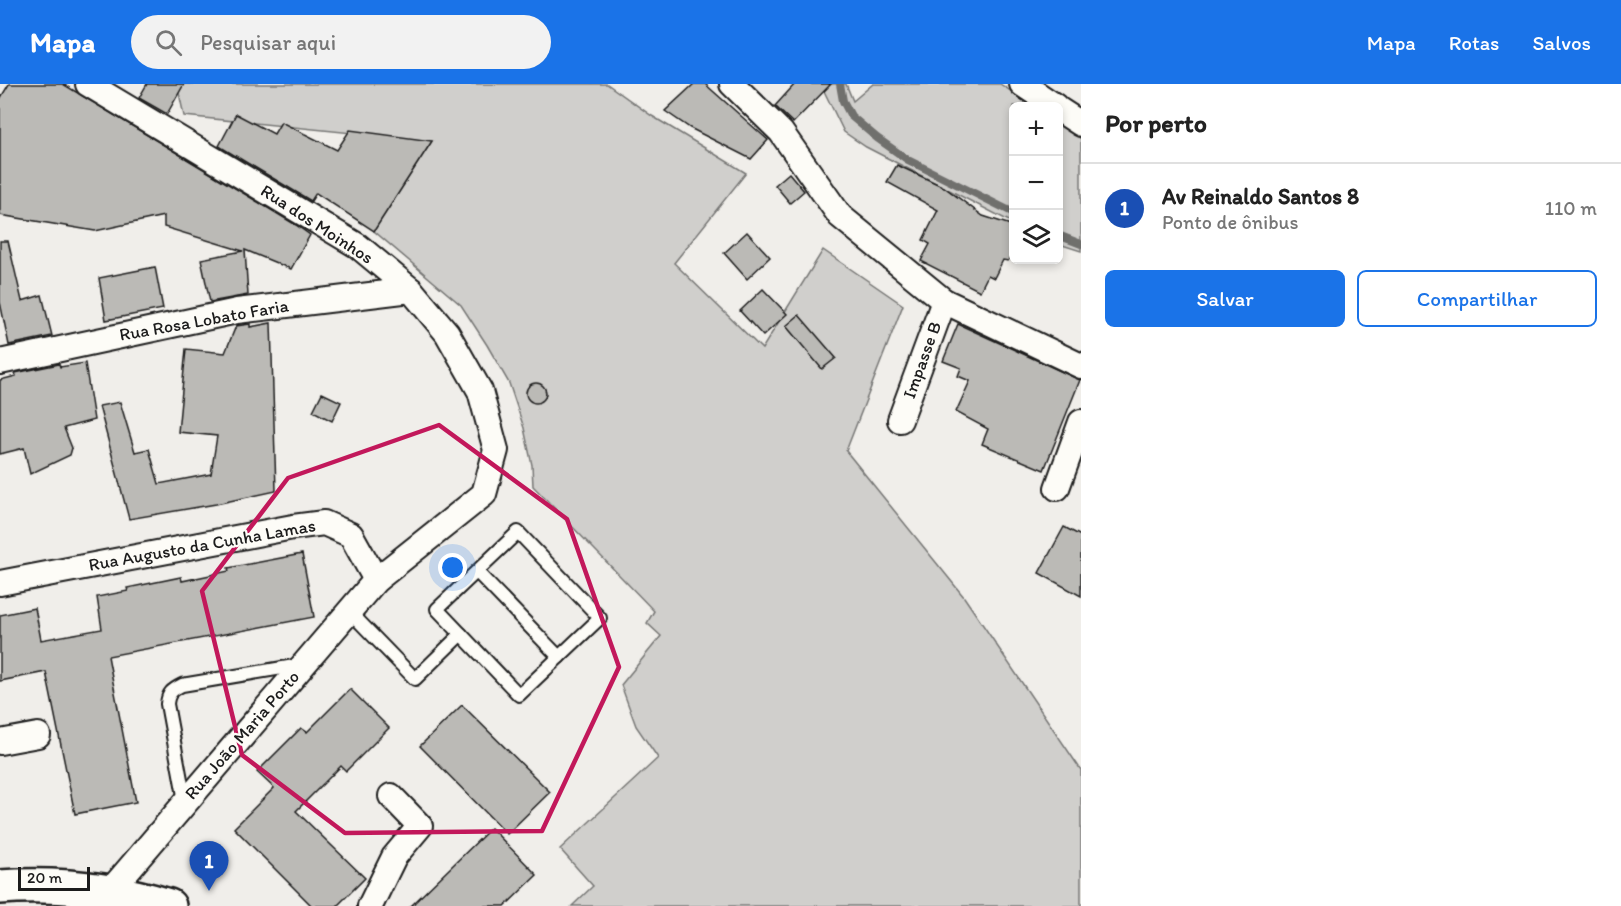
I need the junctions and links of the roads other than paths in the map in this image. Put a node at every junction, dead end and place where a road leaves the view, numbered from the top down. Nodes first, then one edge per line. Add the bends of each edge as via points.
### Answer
1 (88, 84) edge
2 (732, 84) edge
3 (1023, 84) edge
4 (1048, 102) edge
5 (1063, 112) edge
6 (1081, 124) edge
7 (411, 290) junction
8 (944, 301) junction
9 (0, 362) edge
10 (1081, 366) edge
11 (900, 420) dead end
12 (1081, 422) edge
13 (1057, 488) dead end
14 (477, 572) junction
15 (376, 580) junction
16 (0, 583) edge
17 (348, 611) junction
18 (461, 634) junction
19 (559, 657) junction
20 (303, 664) junction
21 (38, 735) dead end
22 (0, 742) edge
23 (391, 796) dead end
24 (185, 801) junction
25 (0, 887) edge
26 (110, 891) junction
27 (169, 906) edge
28 (370, 906) edge

1 - 7 street, Rua dos Moinhos via 358,246
2 - 8 street via 781,132 840,216
3 - 4 street
5 - 6 street
7 - 9 street, Rua Rosa Lobato Faria via 237,310
7 - 15 street, Rua dos Moinhos via 447,333 480,391 496,450 484,494
8 - 10 street
8 - 11 street, Impasse B
12 - 13 street
14 - 18 lane via 437,609
14 - 19 lane
14 - 19 lane via 518,532 600,618
15 - 16 street, Rua Augusto da Cunha Lamas via 351,534 324,523
15 - 17 street, Rua João Maria Porto
17 - 18 lane via 416,679
17 - 20 street, Rua João Maria Porto
18 - 19 lane via 519,695
20 - 24 street, Rua João Maria Porto
20 - 24 lane via 172,689 167,704
21 - 22 street
23 - 28 street via 420,826 394,857
24 - 26 street, Rua João Maria Porto
25 - 26 main road
26 - 27 main road

